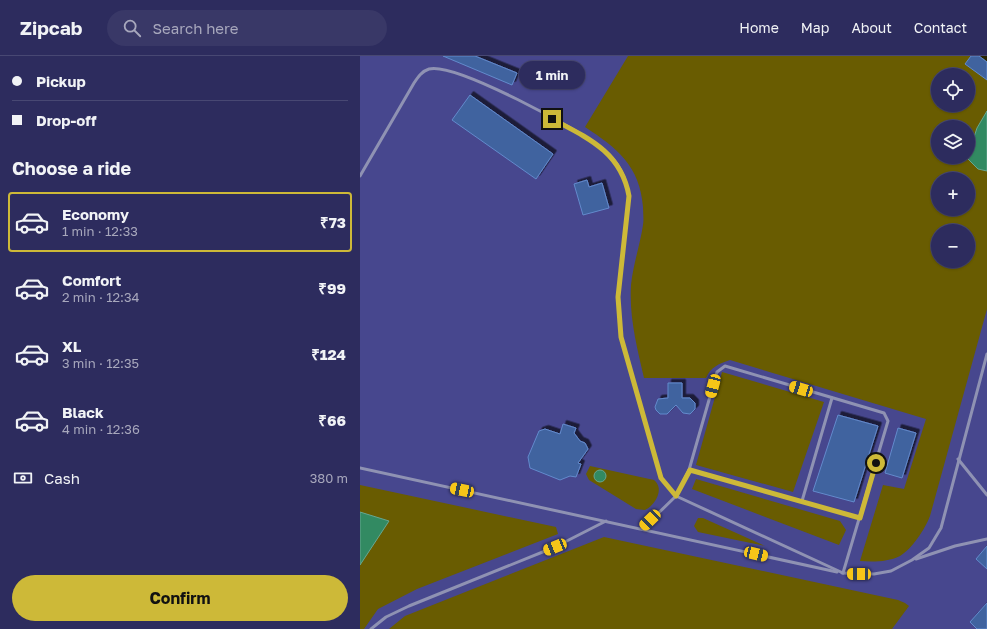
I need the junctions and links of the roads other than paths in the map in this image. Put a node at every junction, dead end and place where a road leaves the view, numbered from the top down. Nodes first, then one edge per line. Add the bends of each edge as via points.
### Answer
1 (360, 176) edge
2 (987, 354) edge
3 (832, 398) junction
4 (958, 459) junction
5 (360, 468) edge
6 (690, 470) junction
7 (987, 495) edge
8 (676, 496) junction
9 (802, 501) junction
10 (860, 518) junction
11 (606, 521) junction
12 (642, 528) junction
13 (987, 539) edge
14 (912, 560) junction
15 (843, 573) junction
16 (371, 629) edge

1 - 8 lane via 414,83 420,74 429,69 450,70 510,96 604,149 619,166 626,180 629,196 618,297 621,337 661,478
2 - 4 lane
3 - 6 lane via 725,366 717,372
3 - 9 lane
3 - 10 lane via 884,414 888,421
4 - 7 lane
4 - 14 lane via 941,528 929,548
5 - 11 lane
6 - 8 lane
6 - 9 lane
8 - 12 lane
8 - 15 lane
9 - 10 lane
10 - 15 lane
11 - 12 lane
11 - 16 lane via 555,547 409,606 386,617
12 - 15 lane
13 - 14 lane
14 - 15 lane via 886,572

